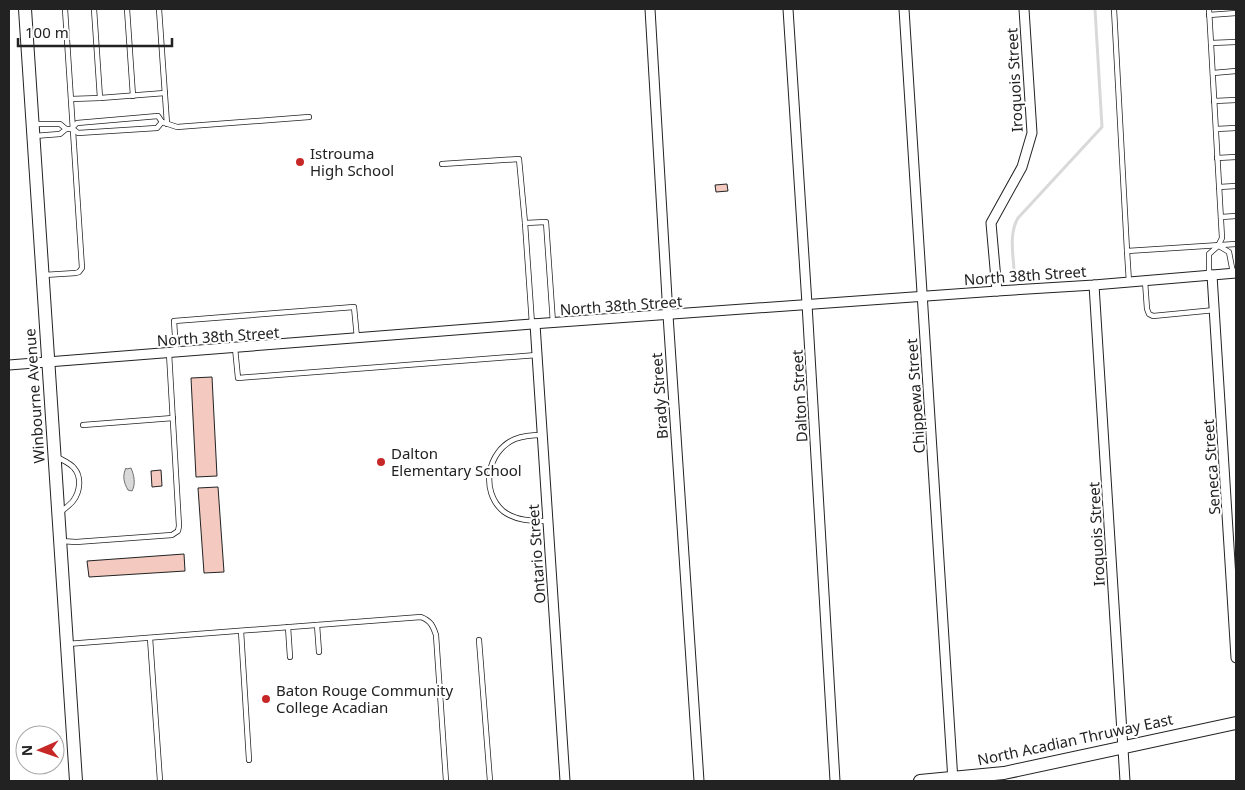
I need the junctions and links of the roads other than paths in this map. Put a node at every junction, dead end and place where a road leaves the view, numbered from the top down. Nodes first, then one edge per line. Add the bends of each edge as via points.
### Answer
1 (24, 9) edge
2 (65, 9) edge
3 (94, 9) edge
4 (127, 9) edge
5 (159, 9) edge
6 (650, 9) edge
7 (788, 9) edge
8 (904, 9) edge
9 (1024, 9) edge
10 (1114, 9) edge
11 (1209, 9) edge
12 (1236, 13) edge
13 (1209, 15) junction
14 (1236, 42) edge
15 (1211, 43) junction
16 (1236, 71) edge
17 (1212, 73) junction
18 (165, 93) junction
19 (132, 96) junction
20 (100, 98) junction
21 (71, 99) junction
22 (1236, 100) edge
23 (1214, 101) junction
24 (309, 117) dead end
25 (164, 123) junction
26 (1236, 128) edge
27 (66, 129) junction
28 (73, 129) junction
29 (1216, 129) junction
30 (33, 130) junction
31 (1236, 157) edge
32 (1217, 158) junction
33 (442, 164) dead end
34 (1236, 186) edge
35 (1219, 187) junction
36 (1236, 216) edge
37 (1221, 217) junction
38 (525, 223) junction
39 (1236, 244) edge
40 (1218, 246) junction
41 (1127, 251) junction
42 (1234, 273) edge
43 (42, 275) junction
44 (1211, 275) junction
45 (1145, 280) junction
46 (1129, 282) junction
47 (1094, 285) junction
48 (997, 291) junction
49 (922, 296) junction
50 (807, 304) junction
51 (1215, 310) junction
52 (668, 315) junction
53 (553, 323) junction
54 (533, 324) junction
55 (357, 338) junction
56 (235, 348) junction
57 (173, 353) junction
58 (537, 355) junction
59 (48, 363) junction
60 (9, 366) edge
61 (173, 418) junction
62 (82, 425) dead end
63 (542, 435) junction
64 (54, 455) junction
65 (58, 514) junction
66 (548, 521) junction
67 (60, 541) junction
68 (317, 625) junction
69 (288, 627) junction
70 (241, 631) junction
71 (150, 638) junction
72 (479, 640) dead end
73 (67, 644) junction
74 (319, 652) dead end
75 (290, 656) dead end
76 (1236, 658) edge
77 (1236, 723) edge
78 (1122, 747) junction
79 (249, 760) dead end
80 (953, 780) edge
81 (76, 781) edge
82 (160, 781) edge
83 (446, 781) edge
84 (490, 781) edge
85 (565, 781) edge
86 (699, 781) edge
87 (835, 781) edge
88 (920, 781) edge
89 (1125, 781) edge

1 - 30 street, Winbourne Avenue
2 - 21 lane
3 - 20 lane
4 - 19 lane
5 - 18 lane
6 - 52 street, Brady Street
7 - 50 street, Dalton Street
8 - 49 street, Chippewa Street
9 - 48 street, Iroquois Street via 1032,133 1022,167 992,223
10 - 41 lane
11 - 13 lane
12 - 13 lane
13 - 15 lane
14 - 15 lane
15 - 17 lane
16 - 17 lane
17 - 23 lane
18 - 19 lane
18 - 25 lane
19 - 20 lane
20 - 21 lane
21 - 28 lane
22 - 23 lane
23 - 29 lane
24 - 25 lane via 177,127
25 - 28 lane via 158,128 78,133
25 - 28 lane via 158,116 77,123
26 - 29 lane
27 - 28 lane
27 - 30 lane via 60,134
27 - 30 lane via 60,124
28 - 43 lane via 82,268 76,273
29 - 32 lane
30 - 43 street, Winbourne Avenue
31 - 32 lane
32 - 35 lane
33 - 38 lane via 519,159
34 - 35 lane
35 - 37 lane
36 - 37 lane
37 - 40 lane via 1222,238
38 - 53 lane via 546,222
38 - 54 lane
39 - 40 lane
40 - 41 lane
40 - 42 lane via 1229,252
40 - 44 lane via 1209,254
41 - 46 lane
42 - 44 street, North 38th Street
43 - 59 street, Winbourne Avenue
44 - 45 street, North 38th Street
44 - 51 street, Seneca Street
45 - 46 street, North 38th Street
45 - 51 lane via 1147,310 1153,316
46 - 47 street, North 38th Street
47 - 48 street, North 38th Street
47 - 78 street, Iroquois Street
48 - 49 street, North 38th Street
49 - 50 street, North 38th Street
49 - 80 street, Chippewa Street
50 - 52 street, North 38th Street
50 - 87 street, Dalton Street
51 - 76 street, Seneca Street
52 - 53 street, North 38th Street
52 - 86 street, Brady Street
53 - 54 street, North 38th Street
54 - 55 street, North 38th Street
54 - 58 street, Ontario Street
55 - 56 street, North 38th Street
55 - 57 lane via 354,307 174,321
56 - 57 street, North 38th Street
56 - 58 lane via 238,378
57 - 59 street, North 38th Street
57 - 61 lane
58 - 63 street, Ontario Street
59 - 60 street, North 38th Street
59 - 64 street, Winbourne Avenue
61 - 62 lane
61 - 67 lane via 178,531 172,535
63 - 66 street, Ontario Street
63 - 66 lane via 514,439 501,448 492,462 489,476 494,500 503,510 525,520
64 - 65 street, Winbourne Avenue
64 - 65 lane via 71,465 80,480 73,501
65 - 67 street, Winbourne Avenue
66 - 85 street, Ontario Street
67 - 73 street, Winbourne Avenue
68 - 69 lane
68 - 74 lane
68 - 83 lane via 421,618 433,626
69 - 70 lane
69 - 75 lane
70 - 71 lane
70 - 79 lane
71 - 73 lane
71 - 82 lane
72 - 84 lane
73 - 81 street, Winbourne Avenue
77 - 78 street, North Acadian Thruway East
78 - 80 street, North Acadian Thruway East via 1004,773
78 - 89 street, Iroquois Street
80 - 88 street, North Acadian Thruway East

